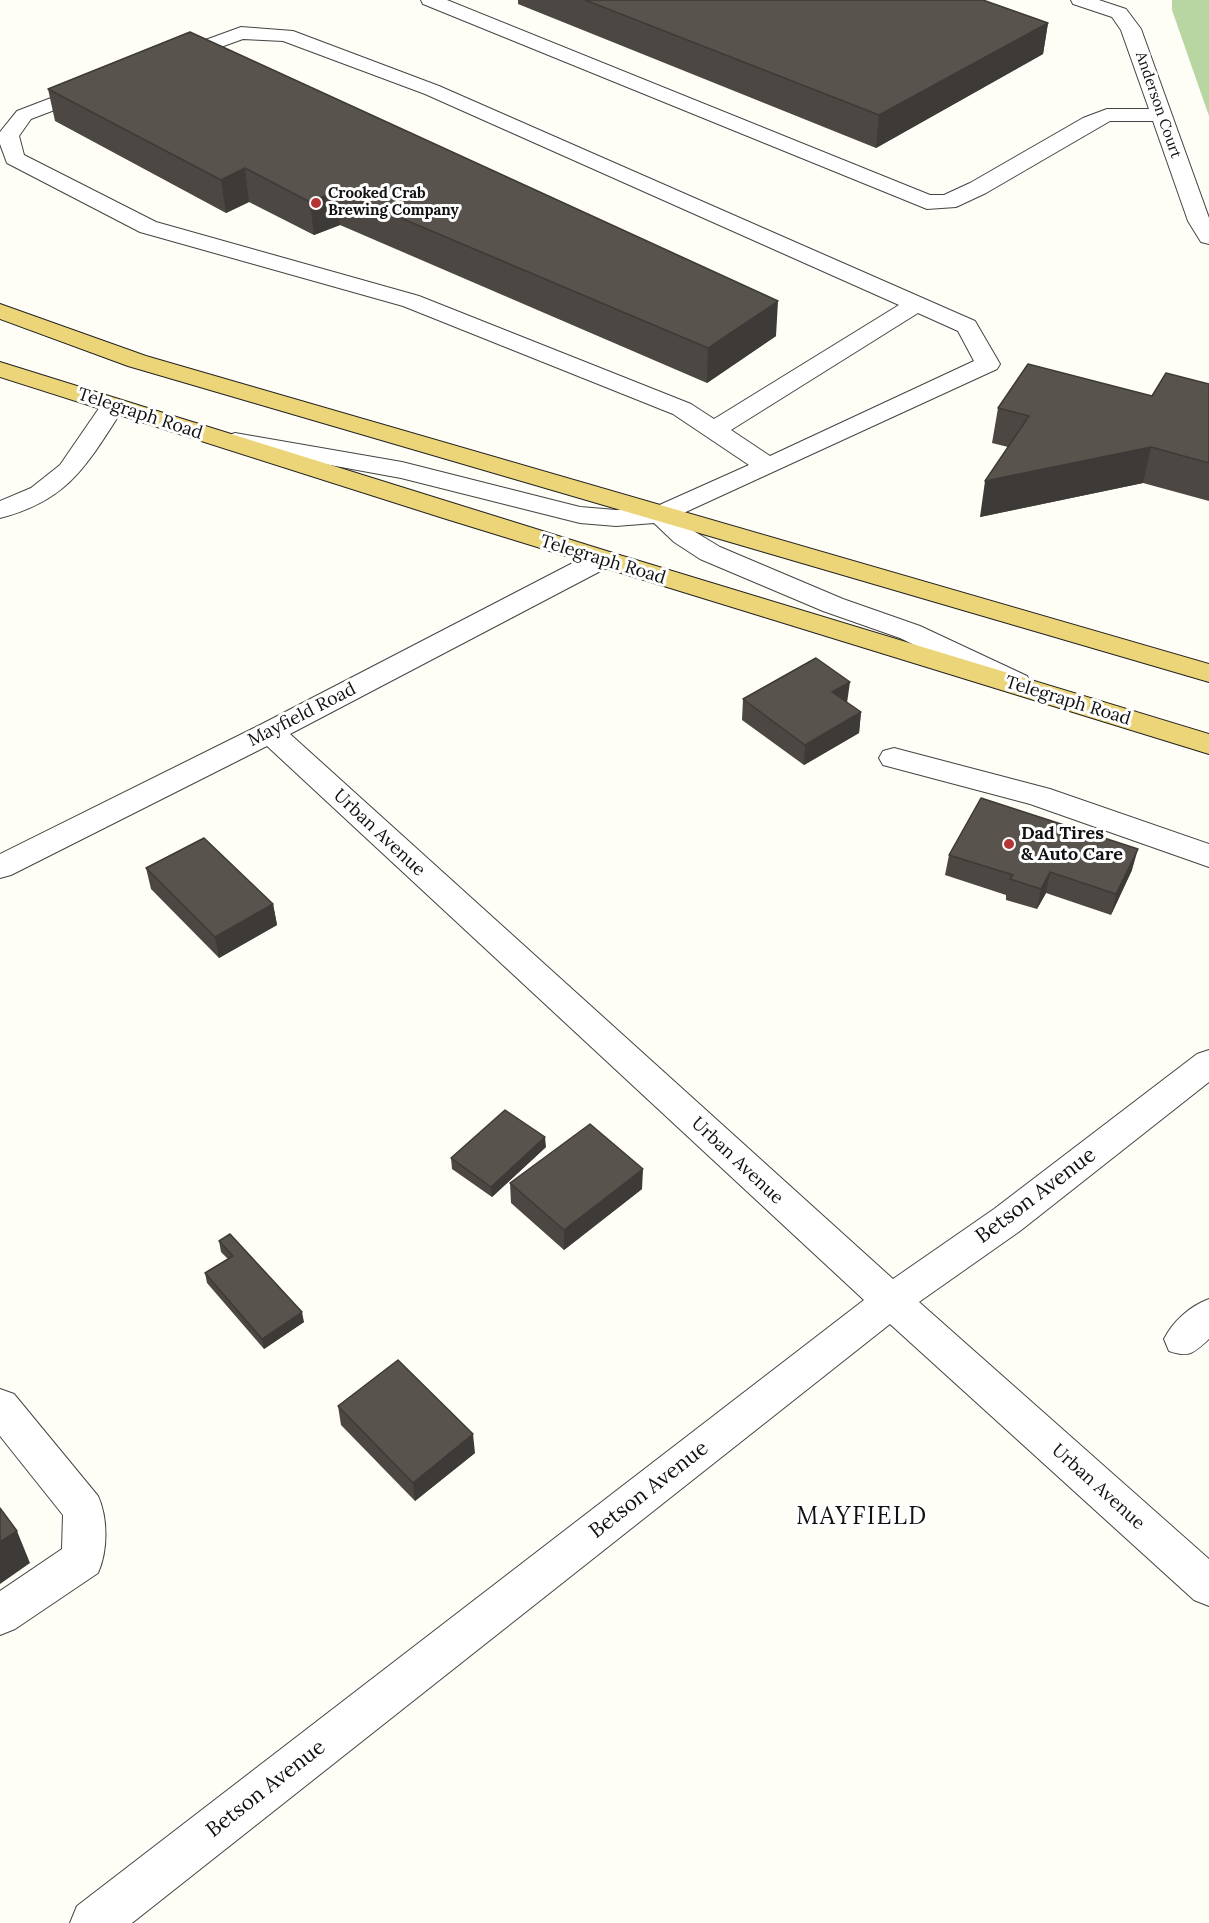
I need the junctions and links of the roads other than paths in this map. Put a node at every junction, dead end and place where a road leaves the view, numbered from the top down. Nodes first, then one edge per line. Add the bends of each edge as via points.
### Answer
1 (430, 0) edge
2 (1080, 0) edge
3 (154, 66) edge
4 (111, 82) edge
5 (1161, 115) junction
6 (1209, 237) edge
7 (916, 304) junction
8 (0, 311) edge
9 (0, 369) edge
10 (113, 406) junction
11 (713, 430) junction
12 (209, 437) junction
13 (768, 466) junction
14 (0, 510) edge
15 (660, 514) junction
16 (602, 559) junction
17 (1209, 673) edge
18 (1031, 690) junction
19 (270, 732) junction
20 (1209, 744) edge
21 (894, 758) dead end
22 (1209, 856) edge
23 (0, 867) edge
24 (1209, 1064) edge
25 (891, 1301) junction
26 (0, 1406) edge
27 (1209, 1586) edge
28 (0, 1615) edge
29 (94, 1923) edge

1 - 5 street via 927,202 948,202 978,188 1107,115
2 - 5 street, Anderson Court via 1119,13 1131,29
3 - 7 street via 241,33 286,35 432,90
4 - 11 street via 24,115 8,136 15,158 148,227 411,301 682,409
5 - 6 street, Anderson Court via 1198,221
7 - 11 street
7 - 13 street via 967,326 988,364
8 - 15 main road via 137,361
9 - 10 main road, Telegraph Road
10 - 12 main road, Telegraph Road
10 - 14 street via 69,470 40,494
11 - 13 street
12 - 15 street via 402,470 580,514 615,518
12 - 16 main road, Telegraph Road
13 - 15 street
15 - 17 main road
15 - 18 street via 683,536 710,553 833,605 910,632
16 - 18 main road, Telegraph Road
16 - 19 street, Mayfield Road
18 - 20 main road, Telegraph Road
19 - 23 street, Mayfield Road
19 - 25 street, Urban Avenue
21 - 22 street via 1039,796
24 - 25 street, Betson Avenue via 1007,1220
25 - 27 street, Urban Avenue
25 - 29 street, Betson Avenue
26 - 28 street via 84,1509 83,1559

